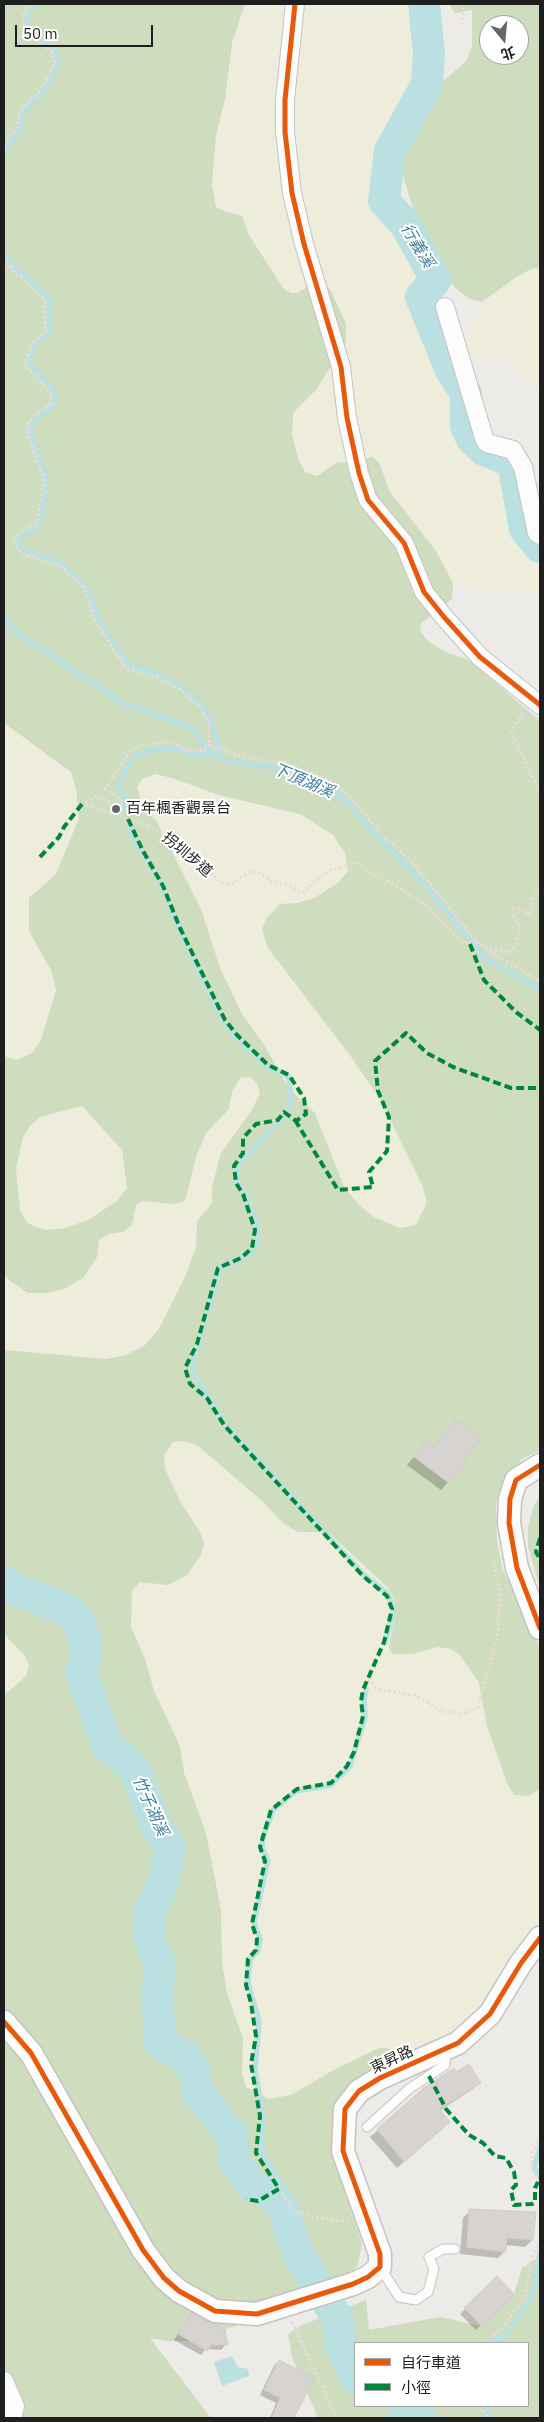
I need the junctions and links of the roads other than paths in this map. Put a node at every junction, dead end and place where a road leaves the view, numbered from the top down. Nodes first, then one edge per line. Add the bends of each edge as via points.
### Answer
1 (295, 4) edge
2 (446, 307) dead end
3 (540, 536) edge
4 (540, 705) edge
5 (540, 1465) edge
6 (540, 1628) edge
7 (540, 1938) edge
8 (4, 2022) edge
9 (446, 2049) junction
10 (367, 2127) dead end
11 (455, 2249) dead end
12 (380, 2267) junction
13 (4, 2381) edge
14 (12, 2418) edge

1 - 4 street via 285,100 292,193 341,367 347,418 368,500 404,543 424,592 444,617 480,657
2 - 3 street via 484,438 487,443 513,450 523,467
5 - 6 street via 516,1480 510,1499 509,1523 517,1568
7 - 9 street, 東昇路 via 490,2014 458,2043
8 - 12 street via 31,2053 143,2250 178,2291 215,2311 257,2314 353,2284
9 - 10 lane via 445,2065 409,2089
9 - 12 street, 東昇路 via 380,2078 359,2091 345,2109 343,2151 380,2254
11 - 12 lane via 443,2249 429,2257 434,2270 428,2292 416,2300 400,2297
13 - 14 street via 15,2406

